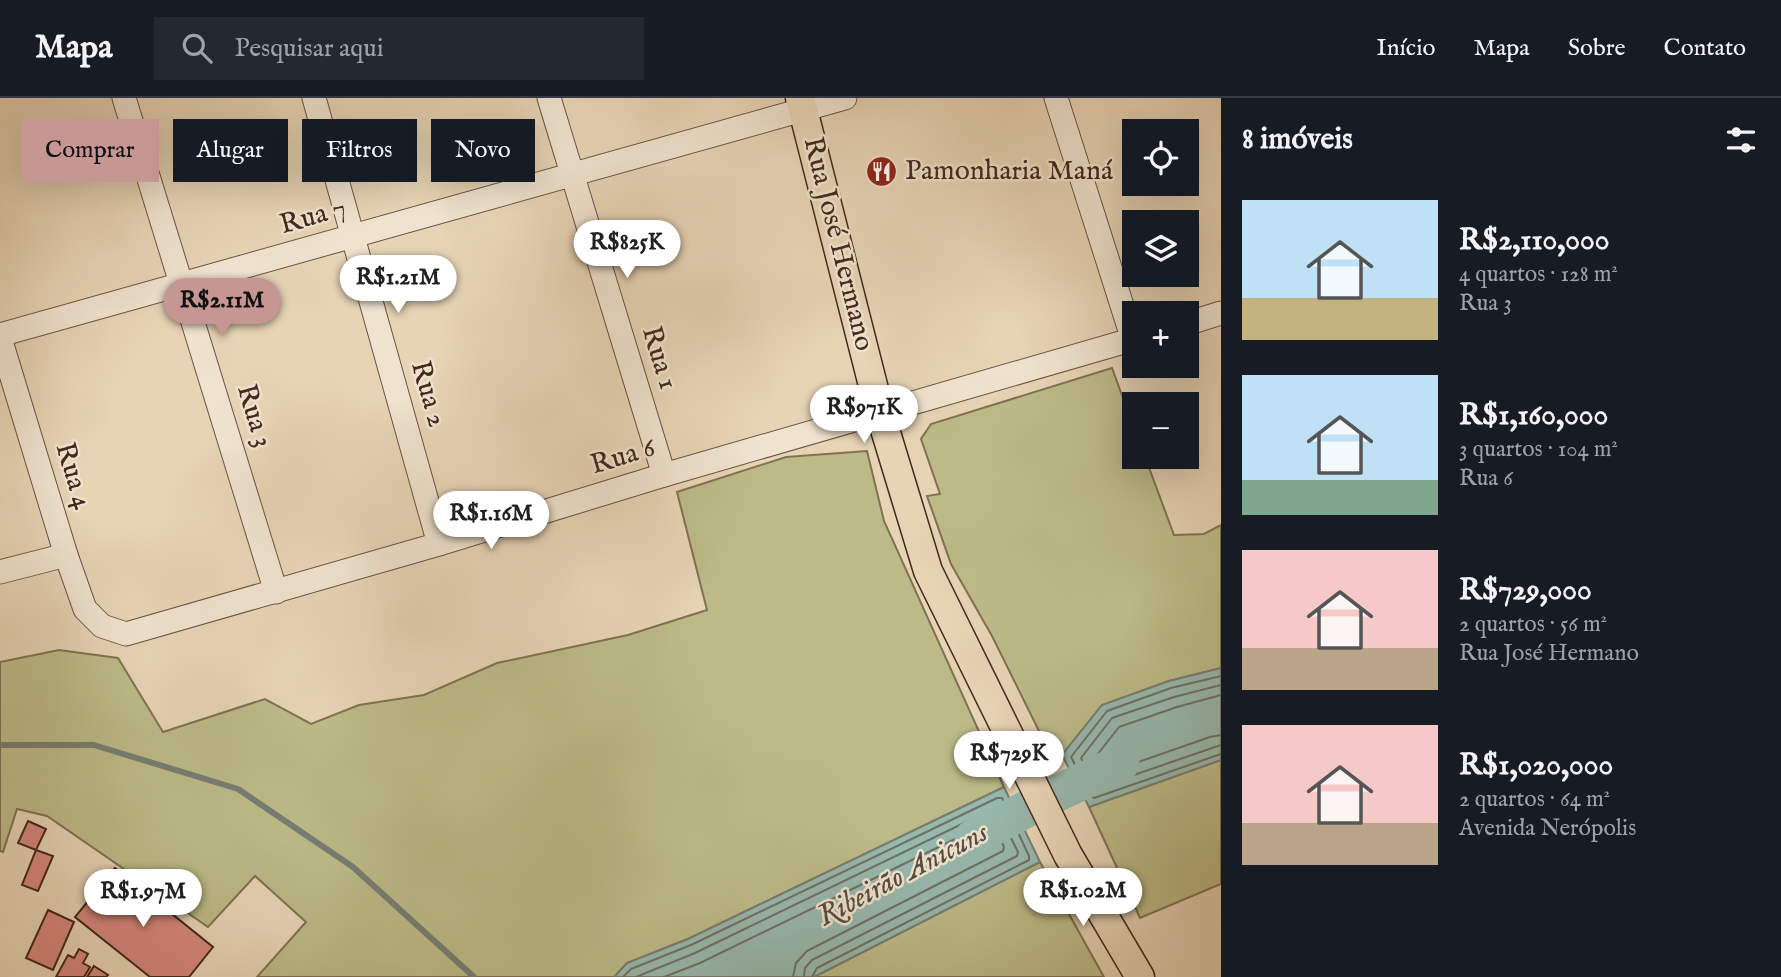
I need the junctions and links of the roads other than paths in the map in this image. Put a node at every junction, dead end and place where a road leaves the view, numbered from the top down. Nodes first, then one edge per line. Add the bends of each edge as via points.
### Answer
1 (124, 98) edge
2 (314, 98) edge
3 (549, 98) edge
4 (845, 98) edge
5 (1056, 98) edge
6 (802, 104) edge
7 (572, 175) junction
8 (353, 237) junction
9 (183, 285) junction
10 (1122, 302) edge
11 (1221, 313) edge
12 (1199, 320) edge
13 (0, 337) edge
14 (1122, 342) edge
15 (880, 413) junction
16 (664, 475) junction
17 (439, 544) junction
18 (66, 555) junction
19 (0, 572) edge
20 (276, 592) junction
21 (102, 626) joint
22 (1140, 977) edge

1 - 9 street, Rua 3
2 - 8 street, Rua 2
3 - 7 street, Rua 1
4 - 6 street, Rua 7
5 - 10 street
6 - 7 street, Rua 7
6 - 15 main road, Rua José Hermano
7 - 8 street, Rua 7
7 - 16 street, Rua 1
8 - 9 street, Rua 7
8 - 17 street, Rua 2
9 - 13 street, Rua 7
9 - 20 street, Rua 3
11 - 12 street
13 - 18 street, Rua 4
14 - 15 street, Rua 6
15 - 16 street, Rua 6
15 - 22 main road, Rua José Hermano via 928,571 1068,855
16 - 17 street, Rua 6
17 - 20 street, Rua 6
18 - 19 street
18 - 21 street, Rua 4 via 85,609
20 - 21 street, Rua 6 via 126,634

